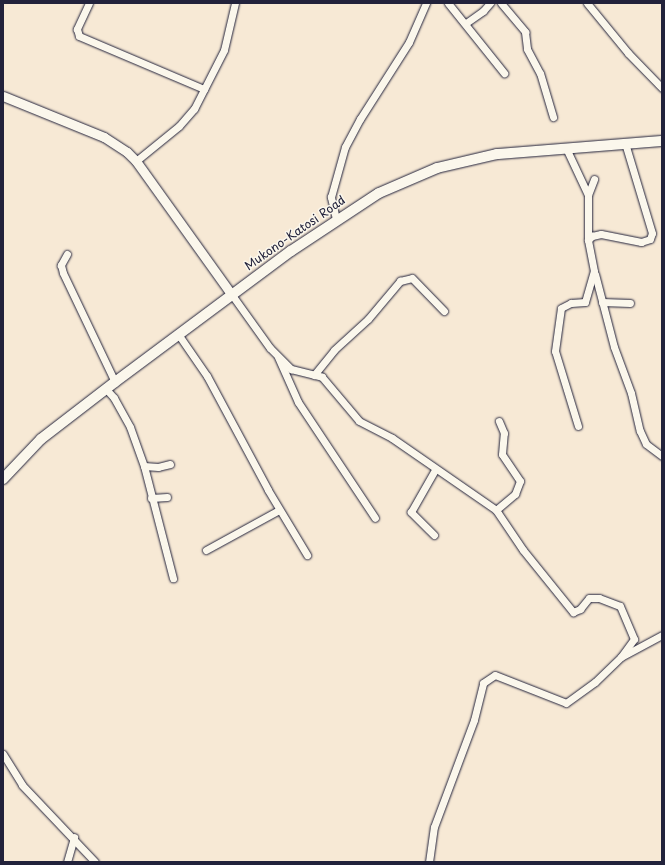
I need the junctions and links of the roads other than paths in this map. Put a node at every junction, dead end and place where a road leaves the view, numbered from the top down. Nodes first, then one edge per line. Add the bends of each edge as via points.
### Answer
1 (89, 3) edge
2 (235, 3) edge
3 (426, 3) edge
4 (448, 3) edge
5 (490, 3) edge
6 (501, 3) edge
7 (587, 3) edge
8 (466, 23) junction
9 (504, 73) dead end
10 (662, 88) edge
11 (204, 89) junction
12 (3, 96) edge
13 (553, 117) dead end
14 (662, 141) edge
15 (625, 143) junction
16 (566, 148) junction
17 (136, 161) junction
18 (594, 179) dead end
19 (588, 195) junction
20 (336, 219) junction
21 (588, 240) junction
22 (66, 254) dead end
23 (594, 271) junction
24 (232, 295) junction
25 (602, 302) junction
26 (630, 303) dead end
27 (444, 311) dead end
28 (178, 334) junction
29 (277, 354) junction
30 (314, 375) junction
31 (116, 382) junction
32 (106, 389) junction
33 (499, 421) dead end
34 (578, 426) dead end
35 (662, 456) edge
36 (170, 464) dead end
37 (144, 466) junction
38 (435, 470) junction
39 (3, 479) edge
40 (167, 497) dead end
41 (151, 498) junction
42 (279, 510) junction
43 (496, 510) junction
44 (375, 518) dead end
45 (434, 535) dead end
46 (206, 550) dead end
47 (307, 555) dead end
48 (173, 578) dead end
49 (662, 635) edge
50 (621, 657) junction
51 (3, 754) edge
52 (74, 837) junction
53 (67, 862) edge
54 (95, 862) edge
55 (429, 862) edge

1 - 11 street via 77,29 79,36
2 - 11 street via 224,50
3 - 20 street via 409,42 345,147 331,197
4 - 8 street
5 - 8 street via 484,11
6 - 13 street via 525,32 528,49 540,73
7 - 10 street via 628,53
8 - 9 street
11 - 17 street via 194,108 179,126
12 - 17 street via 104,137
14 - 15 main road, Mukono-Katosi Road
15 - 16 main road, Mukono-Katosi Road
15 - 21 street via 650,222 652,237 642,242 601,234
16 - 19 street
16 - 20 main road, Mukono-Katosi Road via 497,154 437,168 379,193
17 - 24 street
18 - 19 street
19 - 21 street
20 - 24 main road, Mukono-Katosi Road
21 - 23 street
22 - 31 street via 61,264 63,273
23 - 25 street
23 - 34 street via 585,302 561,308 555,344 556,357
24 - 28 main road, Mukono-Katosi Road
24 - 29 street
25 - 26 street
25 - 35 street via 614,347 631,393 640,431 646,444
27 - 30 street via 412,278 400,280 368,319 334,350
28 - 31 main road, Mukono-Katosi Road
28 - 42 street via 207,376
29 - 30 street via 291,369
29 - 44 street via 283,374 298,402
30 - 38 street via 322,377 359,420 392,438
31 - 32 main road, Mukono-Katosi Road
32 - 37 street via 130,427
32 - 39 main road, Mukono-Katosi Road via 41,439
33 - 43 street via 504,433 502,454 520,481 515,494
36 - 37 street via 158,467
37 - 41 street
38 - 43 street
38 - 45 street via 411,512
40 - 41 street
41 - 48 street
42 - 46 street
42 - 47 street
43 - 50 street via 523,550 573,612 580,609 589,598 599,598 620,606 634,639
49 - 50 street
50 - 55 street via 595,682 566,703 495,675 483,683 474,720 434,827
51 - 52 street via 22,785
52 - 53 street
52 - 54 street

